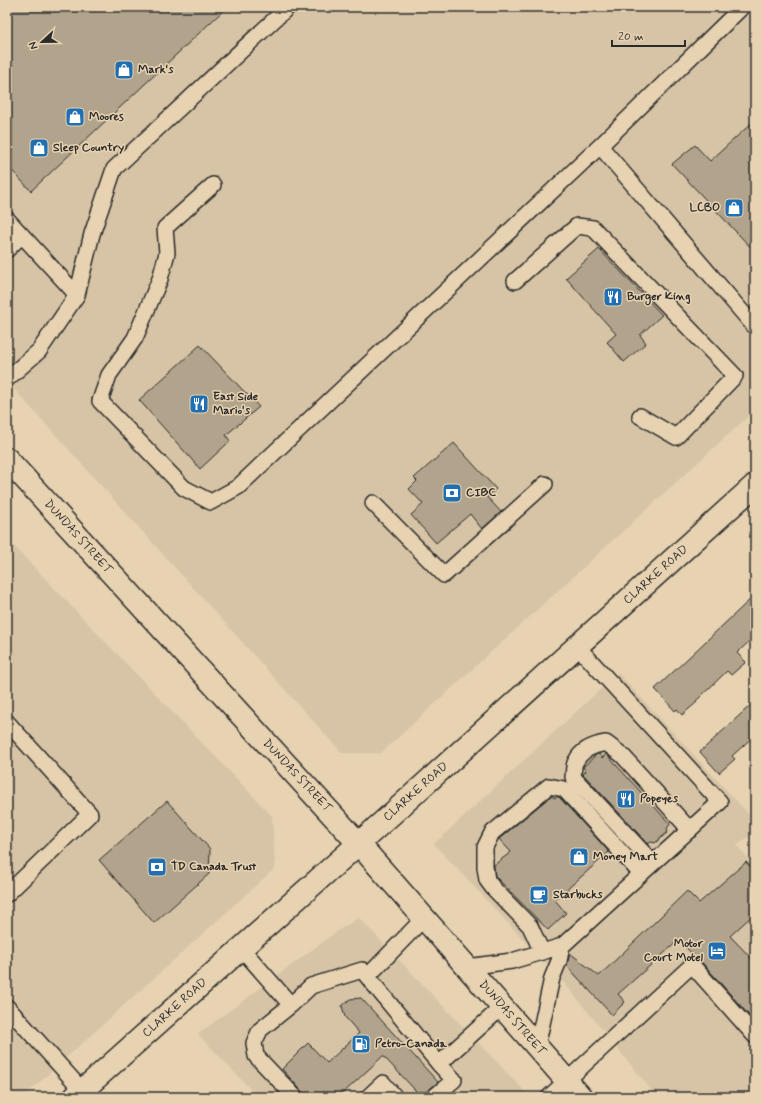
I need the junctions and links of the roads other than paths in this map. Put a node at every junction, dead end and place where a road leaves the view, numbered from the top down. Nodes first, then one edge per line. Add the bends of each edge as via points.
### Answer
1 (288, 7) edge
2 (742, 7) edge
3 (600, 146) junction
4 (213, 185) dead end
5 (7, 218) edge
6 (22, 235) junction
7 (7, 250) edge
8 (515, 281) dead end
9 (77, 295) junction
10 (755, 327) edge
11 (7, 379) edge
12 (640, 416) dead end
13 (7, 459) edge
14 (545, 484) dead end
15 (755, 485) edge
16 (373, 503) dead end
17 (577, 646) junction
18 (7, 722) edge
19 (690, 830) junction
20 (359, 844) junction
21 (653, 863) junction
22 (640, 874) junction
23 (7, 894) edge
24 (424, 918) junction
25 (562, 946) junction
26 (242, 949) junction
27 (542, 952) junction
28 (467, 967) junction
29 (368, 976) junction
30 (291, 1005) junction
31 (502, 1007) junction
32 (10, 1018) edge
33 (755, 1036) edge
34 (537, 1047) junction
35 (440, 1064) junction
36 (566, 1081) junction
37 (78, 1094) edge
38 (295, 1097) edge
39 (368, 1097) edge
40 (395, 1097) edge
41 (434, 1097) edge
42 (549, 1097) edge
43 (581, 1097) edge

1 - 9 lane via 114,169 92,234
2 - 3 lane
3 - 4 lane via 238,487 211,502 184,488 100,401 109,375 135,338 160,279 168,252 165,228
3 - 10 lane
5 - 6 lane
6 - 7 lane
6 - 9 lane
8 - 12 lane via 577,226 593,228 735,376 676,437
9 - 11 lane via 39,351
13 - 20 main road, DUNDAS STREET
14 - 16 lane via 444,575
15 - 17 main road, CLARKE ROAD
17 - 19 lane via 720,802
17 - 20 main road, CLARKE ROAD
18 - 23 lane via 90,814
19 - 21 lane
19 - 21 lane via 622,755 606,743 582,752 575,762 573,777
20 - 24 main road, DUNDAS STREET
20 - 26 main road, CLARKE ROAD
21 - 22 lane
22 - 25 lane
22 - 27 lane via 564,789 549,786 492,833 485,847 487,880 530,926
24 - 28 main road, DUNDAS STREET
24 - 29 lane
25 - 27 lane
25 - 34 lane via 552,978
26 - 30 lane
26 - 37 main road, CLARKE ROAD
27 - 28 lane via 512,961
28 - 31 main road, DUNDAS STREET
29 - 30 lane via 362,970 311,986
29 - 35 lane
30 - 38 lane via 260,1030 254,1043 256,1056
31 - 34 main road, DUNDAS STREET
31 - 35 lane
32 - 37 lane
33 - 36 lane via 692,965
34 - 36 main road, DUNDAS STREET
35 - 41 lane via 454,1080
36 - 42 lane
36 - 43 main road, DUNDAS STREET
39 - 40 lane via 383,1083

